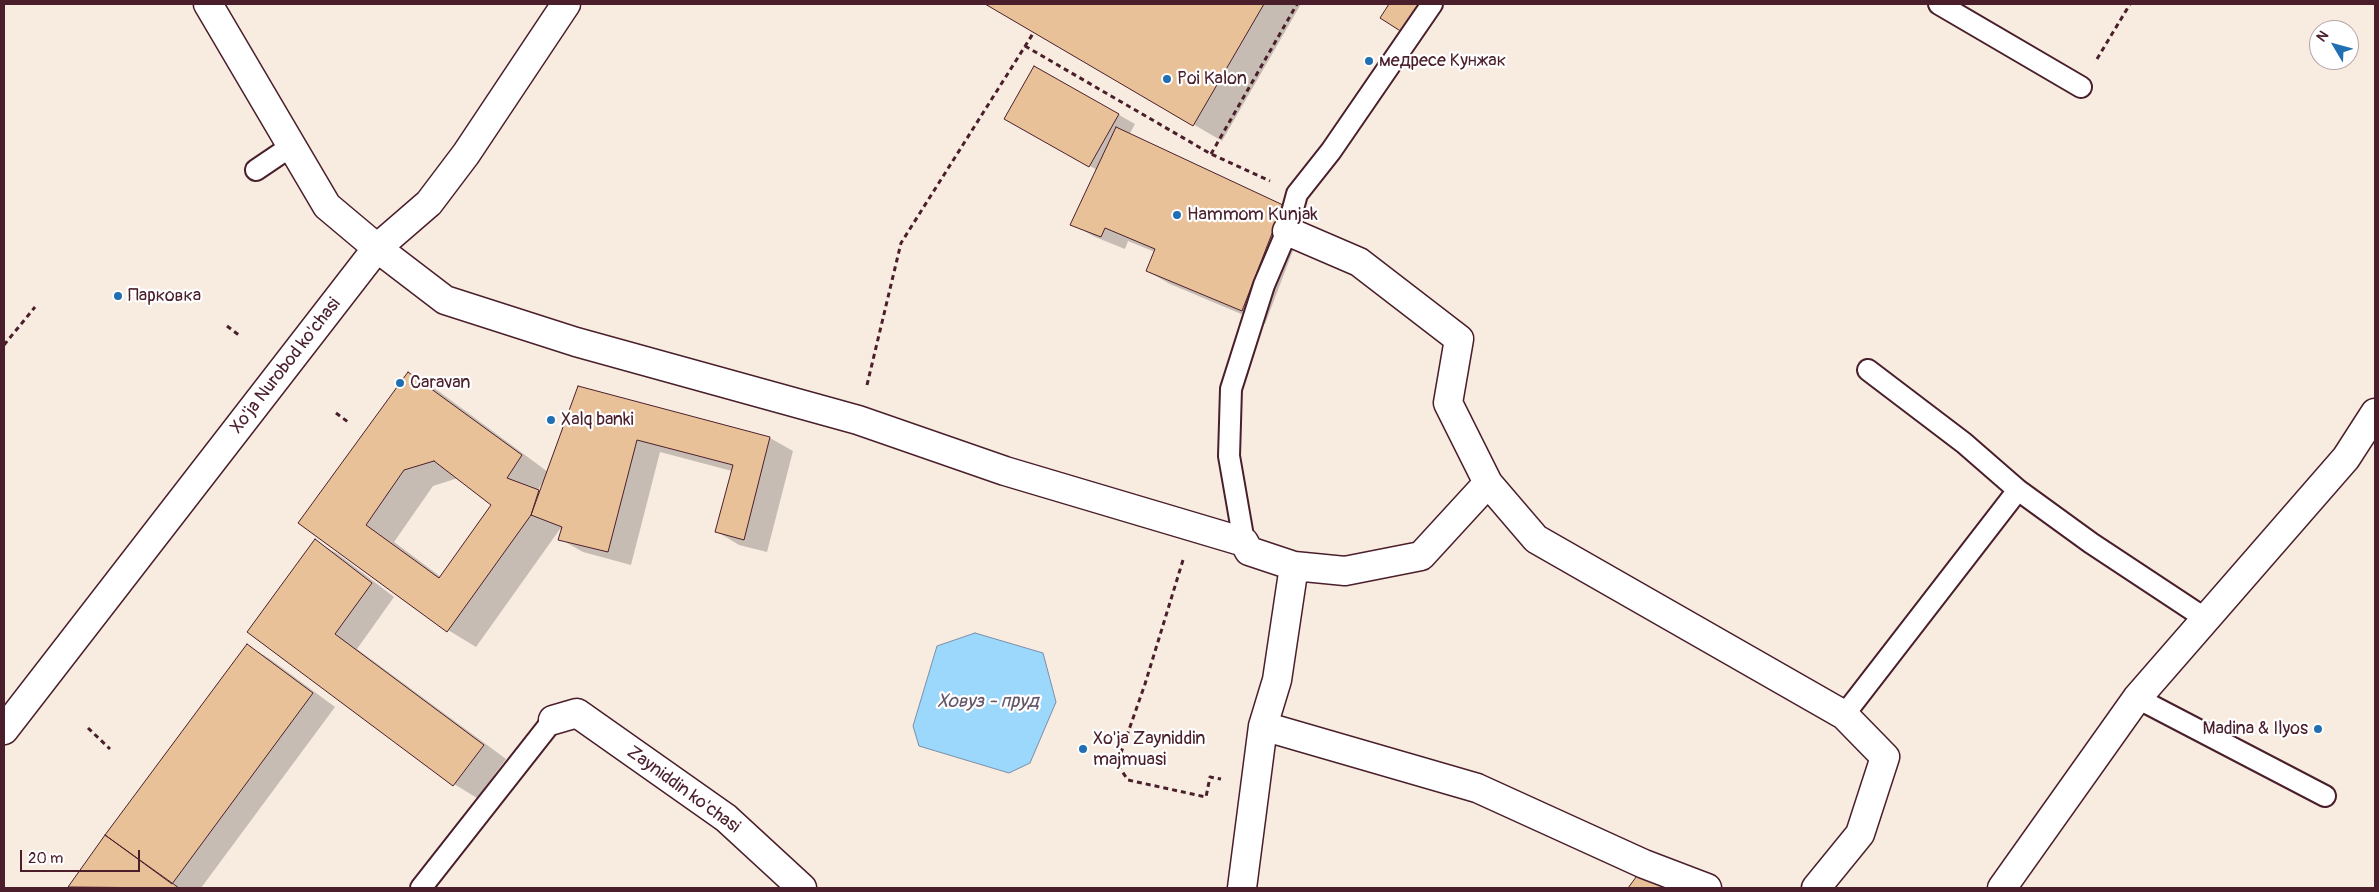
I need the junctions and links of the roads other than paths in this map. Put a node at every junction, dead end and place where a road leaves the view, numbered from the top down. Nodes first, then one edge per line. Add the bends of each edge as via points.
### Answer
1 (208, 4) edge
2 (566, 4) edge
3 (1432, 4) edge
4 (1940, 4) edge
5 (2081, 87) road end
6 (293, 145) junction
7 (256, 170) dead end
8 (1287, 231) junction
9 (377, 248) junction
10 (1868, 370) dead end
11 (2375, 413) edge
12 (1488, 483) junction
13 (2018, 490) junction
14 (1244, 542) junction
15 (1294, 566) junction
16 (2206, 619) junction
17 (2137, 698) junction
18 (1844, 715) junction
19 (553, 720) joint
20 (1263, 726) junction
21 (4, 730) edge
22 (2325, 796) dead end
23 (421, 888) edge
24 (802, 888) edge
25 (1242, 888) edge
26 (1707, 888) edge
27 (1816, 888) edge
28 (2002, 888) edge

1 - 6 street
2 - 9 street, Xo'ja Nurobod ko'chasi via 466,154 429,203
3 - 8 lane via 1332,151 1298,194
4 - 5 lane
6 - 7 lane
6 - 9 street via 327,206
8 - 12 street via 1359,262 1459,339 1448,403
8 - 14 lane via 1264,285 1231,389 1229,456
9 - 14 street via 445,300 576,342 858,420 1006,471
9 - 21 street, Xo'ja Nurobod ko'chasi
10 - 13 lane via 1964,443
11 - 16 street via 2346,458
12 - 15 street via 1421,556 1345,571
12 - 18 street via 1536,539
13 - 16 lane
13 - 18 lane
14 - 15 street via 1249,551
15 - 20 street via 1277,680
16 - 17 street
17 - 22 lane
17 - 28 street
18 - 27 street via 1885,757 1860,834
19 - 23 lane
19 - 24 street, Zayniddin ko'chasi via 577,713 726,818
20 - 25 street
20 - 26 street via 1476,788 1644,864

